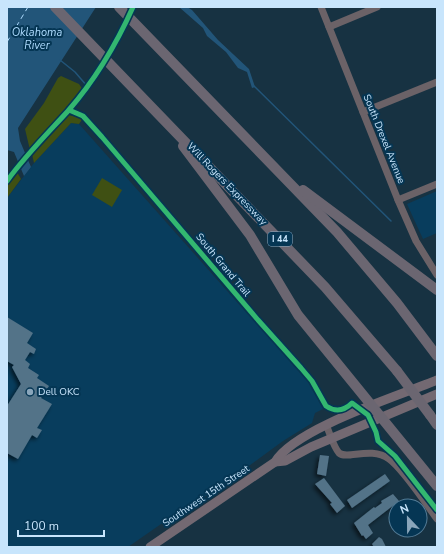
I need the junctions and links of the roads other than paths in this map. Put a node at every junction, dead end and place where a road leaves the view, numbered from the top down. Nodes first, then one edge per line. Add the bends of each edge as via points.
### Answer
1 (55, 7) edge
2 (119, 7) edge
3 (321, 7) edge
4 (377, 7) edge
5 (329, 26) junction
6 (437, 82) edge
7 (363, 112) junction
8 (157, 113) junction
9 (283, 176) junction
10 (437, 184) edge
11 (398, 200) junction
12 (437, 275) edge
13 (437, 290) edge
14 (436, 354) edge
15 (437, 380) edge
16 (437, 394) edge
17 (372, 406) junction
18 (381, 417) junction
19 (326, 425) junction
20 (437, 425) edge
21 (332, 438) junction
22 (275, 462) junction
23 (437, 486) edge
24 (437, 519) edge
25 (150, 547) edge

1 - 8 highway, Will Rogers Expressway / I 44
2 - 9 highway
3 - 5 street, South Drexel Avenue
4 - 5 street
5 - 7 street, South Drexel Avenue
6 - 7 street
7 - 11 street, South Drexel Avenue
8 - 17 highway via 250,235 298,315
8 - 20 highway, Will Rogers Expressway / I 44, bridge via 325,286 397,371
9 - 13 highway
9 - 14 highway via 372,272
10 - 11 street
11 - 12 street, South Drexel Avenue via 416,241
15 - 17 main road, Southwest 15th Street
16 - 18 main road, Southwest 15th Street
17 - 18 highway
17 - 19 main road, Southwest 15th Street
18 - 21 main road, Southwest 15th Street
18 - 23 highway
19 - 21 street
19 - 22 main road, Southwest 15th Street via 280,454
21 - 22 main road, Southwest 15th Street via 285,461
21 - 24 street via 338,451 344,455 371,452 389,459
22 - 25 main road, Southwest 15th Street

